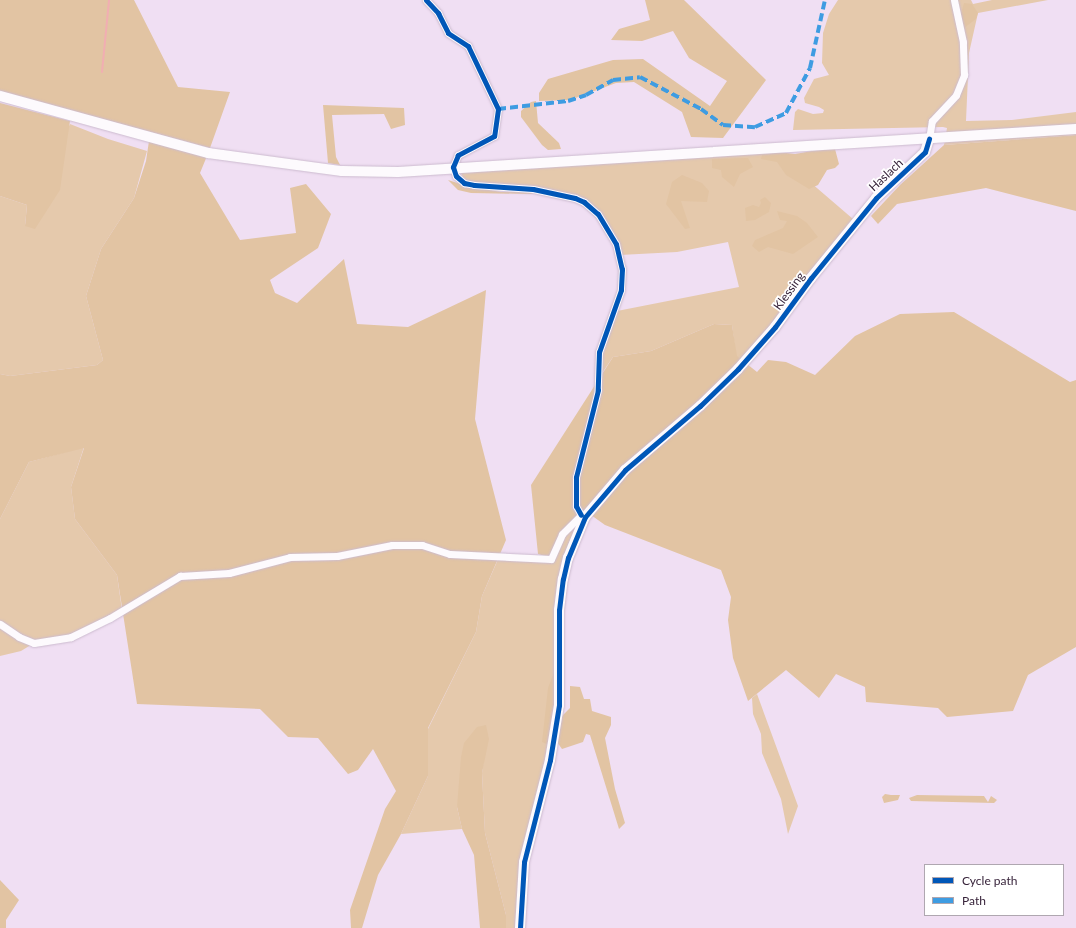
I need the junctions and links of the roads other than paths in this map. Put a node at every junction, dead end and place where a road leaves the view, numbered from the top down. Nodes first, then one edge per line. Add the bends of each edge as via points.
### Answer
1 (426, 0) edge
2 (954, 0) edge
3 (960, 0) edge
4 (958, 11) junction
5 (0, 96) edge
6 (1076, 129) edge
7 (929, 139) junction
8 (453, 167) junction
9 (854, 224) joint
10 (583, 516) junction
11 (0, 624) edge
12 (520, 928) edge

1 - 8 street via 438,13 448,33 468,46 498,109 494,136 458,155
2 - 4 street, Haslach
3 - 4 street
4 - 7 street, Haslach via 963,42 964,75 956,94 932,121
5 - 8 main road via 208,153 268,163 342,171 398,172
6 - 7 main road
7 - 8 main road
7 - 9 main road, Haslach via 925,152 876,198
8 - 10 street via 456,176 464,183 550,191 584,202 598,214 616,244 622,269 621,290 599,352 598,390 576,478 576,506
9 - 10 main road, Klessing via 775,327 738,369 700,406 625,470
10 - 11 street via 562,534 551,559 450,554 422,545 392,545 337,556 290,557 229,573 180,576 110,618 71,637 34,643 19,637
10 - 12 main road, Klessing via 563,579 559,610 559,705 550,760 524,862

